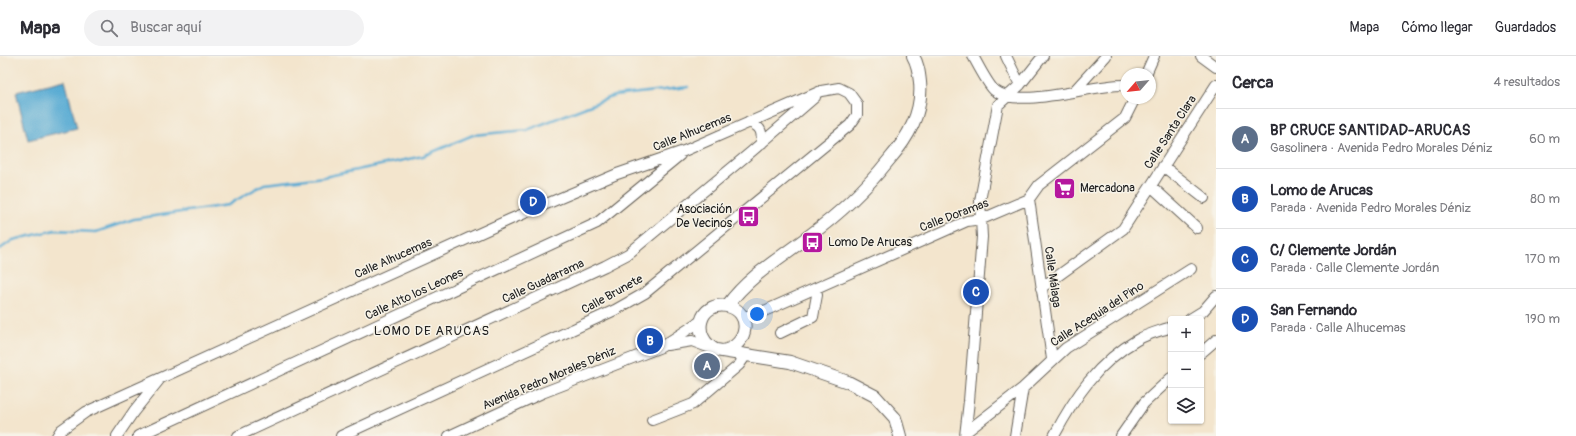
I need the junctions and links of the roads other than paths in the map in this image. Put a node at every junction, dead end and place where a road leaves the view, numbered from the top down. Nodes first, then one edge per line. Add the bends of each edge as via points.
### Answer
1 (913, 56) edge
2 (973, 56) edge
3 (1006, 56) edge
4 (1043, 56) edge
5 (1106, 56) edge
6 (1154, 56) edge
7 (1201, 56) edge
8 (1216, 67) edge
9 (1149, 68) edge
10 (1020, 85) junction
11 (1120, 86) edge
12 (1216, 86) edge
13 (821, 91) junction
14 (1074, 91) junction
15 (849, 93) joint
16 (1009, 97) junction
17 (1132, 104) edge
18 (750, 122) junction
19 (762, 143) junction
20 (684, 151) junction
21 (1164, 166) junction
22 (1151, 186) junction
23 (1204, 198) dead end
24 (1029, 199) junction
25 (982, 219) junction
26 (1197, 228) dead end
27 (1191, 269) dead end
28 (816, 288) junction
29 (1041, 288) junction
30 (1216, 296) edge
31 (739, 312) junction
32 (1195, 316) edge
33 (701, 322) junction
34 (1168, 328) edge
35 (744, 332) junction
36 (780, 333) dead end
37 (1216, 340) edge
38 (661, 346) junction
39 (719, 350) junction
40 (1202, 352) edge
41 (746, 355) junction
42 (765, 358) junction
43 (1052, 359) junction
44 (161, 379) junction
45 (1168, 381) edge
46 (1023, 388) junction
47 (652, 420) dead end
48 (965, 434) edge
49 (344, 435) edge
50 (57, 436) edge
51 (117, 436) edge
52 (138, 436) edge
53 (238, 436) edge
54 (449, 436) edge
55 (900, 436) edge
56 (1015, 436) edge
57 (1054, 436) edge
58 (1121, 436) edge

1 - 31 main road via 919,72 921,92 918,111 906,138 876,176 838,213 739,290
2 - 16 street via 994,90
3 - 10 street
4 - 10 street
5 - 14 street
6 - 9 street
7 - 8 street
10 - 16 street
11 - 14 street
12 - 21 street, Calle Santa Clara
13 - 15 street, Calle Alhucemas via 839,88
13 - 18 street, Calle Alhucemas
13 - 19 street, Calle Guadarrama
14 - 16 street via 1041,97
15 - 49 street, Calle Brunete via 857,104 857,115 850,126 645,293 615,310
16 - 25 street via 998,105 980,201
17 - 24 street, Calle Doramas via 1125,118 1039,185
18 - 19 street, Calle Alhucemas via 759,126
18 - 20 street, Calle Alhucemas
19 - 53 street, Calle Guadarrama via 622,257
20 - 44 street, Calle Alhucemas via 617,174 511,219
20 - 52 street, Calle Alto los Leones via 597,223
21 - 22 street, Calle Santa Clara
21 - 23 street
22 - 26 street
22 - 29 street, Calle Santa Clara via 1123,229
24 - 25 street, Calle Doramas
24 - 29 street, Calle Málaga
25 - 28 street, Calle Doramas via 967,221
25 - 48 street
27 - 43 street, Calle Acequia del Pino
28 - 31 street, Calle Doramas
28 - 36 street via 813,317
29 - 43 street, Calle Málaga
30 - 32 street
31 - 33 main road via 720,306 708,311
31 - 35 main road
33 - 38 street
33 - 39 main road via 703,339
34 - 57 street via 1137,340 1091,377
35 - 39 main road via 736,346
35 - 42 main road via 750,347
37 - 40 street
38 - 39 street via 692,341
38 - 54 street, Avenida Pedro Morales Déniz via 542,392
39 - 41 main road
41 - 42 main road
41 - 47 street via 740,365 693,404
42 - 55 main road via 790,362 848,382 875,396 894,418
43 - 46 street, Calle Acequia del Pino
44 - 50 street, Calle Alhucemas via 86,412
44 - 51 street
45 - 58 street via 1144,403
46 - 48 street, Calle Acequia del Pino
46 - 56 street

